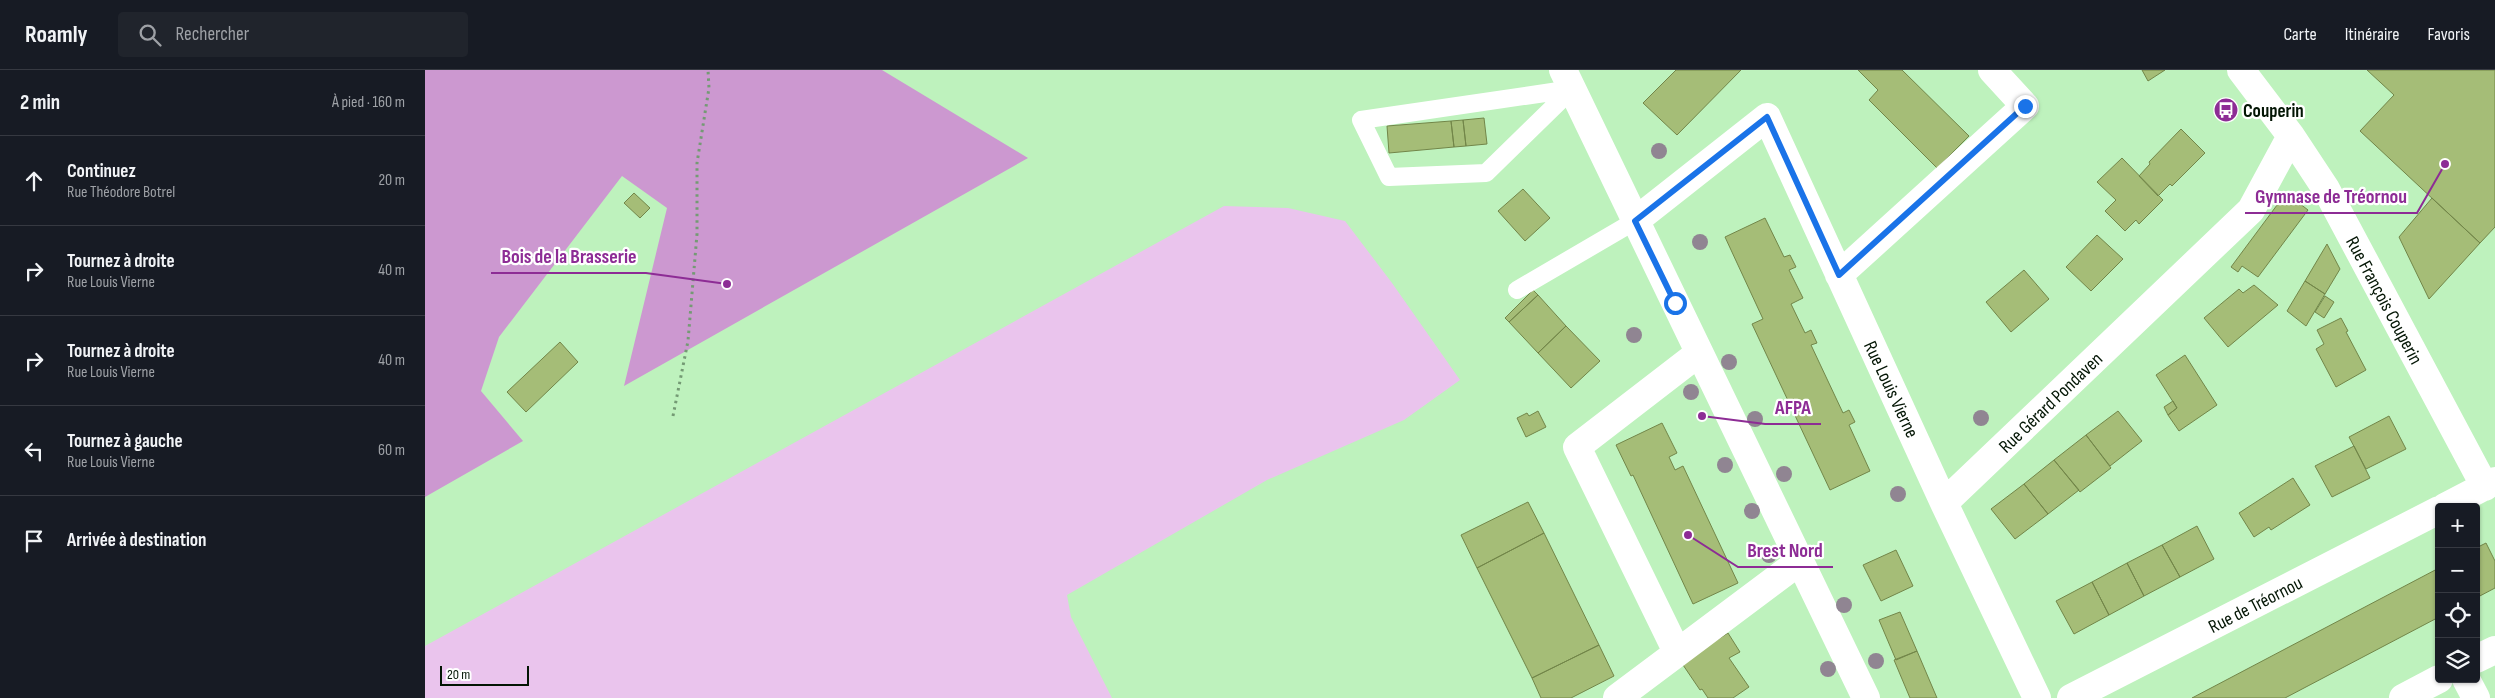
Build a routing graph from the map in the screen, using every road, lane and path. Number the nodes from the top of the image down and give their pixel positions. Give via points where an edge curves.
1 (708, 70) edge
2 (1992, 70) edge
3 (2241, 70) edge
4 (1567, 79) edge
5 (2291, 136) junction
6 (1635, 221) junction
7 (1839, 275) junction
8 (1517, 290) dead end
9 (1699, 353) junction
10 (673, 416) dead end
11 (2490, 484) edge
12 (1944, 503) junction
13 (2453, 503) edge
14 (2435, 512) edge
15 (1800, 561) junction
16 (2495, 650) edge
17 (1677, 652) junction
18 (2480, 658) edge
19 (2435, 681) edge
20 (2468, 683) edge
21 (1617, 698) edge
22 (1866, 698) edge
23 (2037, 698) edge
24 (2071, 698) edge
25 (2403, 698) edge
26 (2476, 698) edge

1 - 10 path via 709,88 697,164 697,234 687,341
2 - 7 street via 2025,106
3 - 5 street, Rue François Couperin
4 - 4 lane via 1485,173 1389,177 1361,120
4 - 6 street
5 - 11 street, Rue François Couperin via 2326,189
5 - 12 street, Rue Gérard Pondaven via 2251,210
6 - 7 street, Rue Louis Vierne via 1767,117
6 - 8 lane
6 - 9 street
7 - 12 street, Rue Louis Vierne
9 - 15 street
9 - 17 street via 1577,447
11 - 13 street
12 - 23 street
14 - 24 street, Rue de Tréornou
15 - 17 street
15 - 22 street
16 - 18 street
17 - 21 street
19 - 25 street
20 - 26 street

